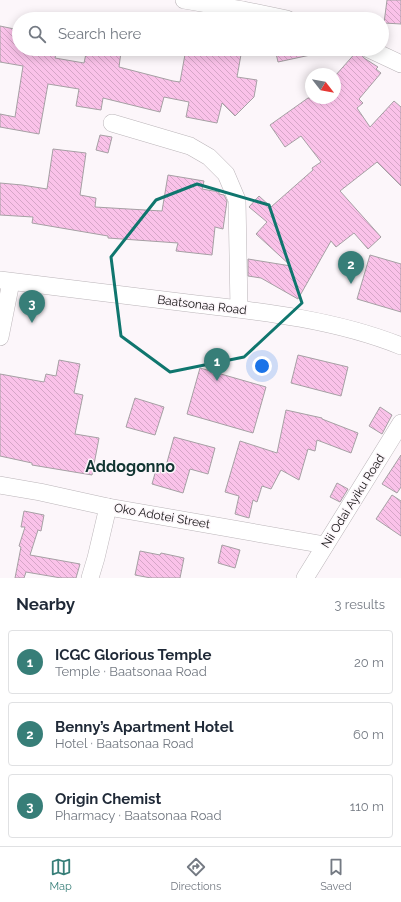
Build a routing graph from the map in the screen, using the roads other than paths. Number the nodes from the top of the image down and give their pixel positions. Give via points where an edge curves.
1 (184, 0) edge
2 (253, 12) edge
3 (384, 56) edge
4 (401, 64) edge
5 (112, 123) dead end
6 (6, 281) edge
7 (239, 309) junction
8 (0, 337) edge
9 (401, 346) edge
10 (401, 423) edge
11 (0, 485) edge
12 (108, 507) junction
13 (325, 545) junction
14 (90, 578) edge
15 (305, 578) edge

1 - 2 street
3 - 4 street
5 - 7 street via 190,146 209,157 226,174 237,200
6 - 7 street, Baatsonaa Road
6 - 8 street
7 - 9 street, Baatsonaa Road via 312,320 385,339
10 - 13 street, Nii Odai Ayiku Road
11 - 12 street, Oko Adotei Street
12 - 13 street, Oko Adotei Street
12 - 14 street
13 - 15 street, Nii Odai Ayiku Road

